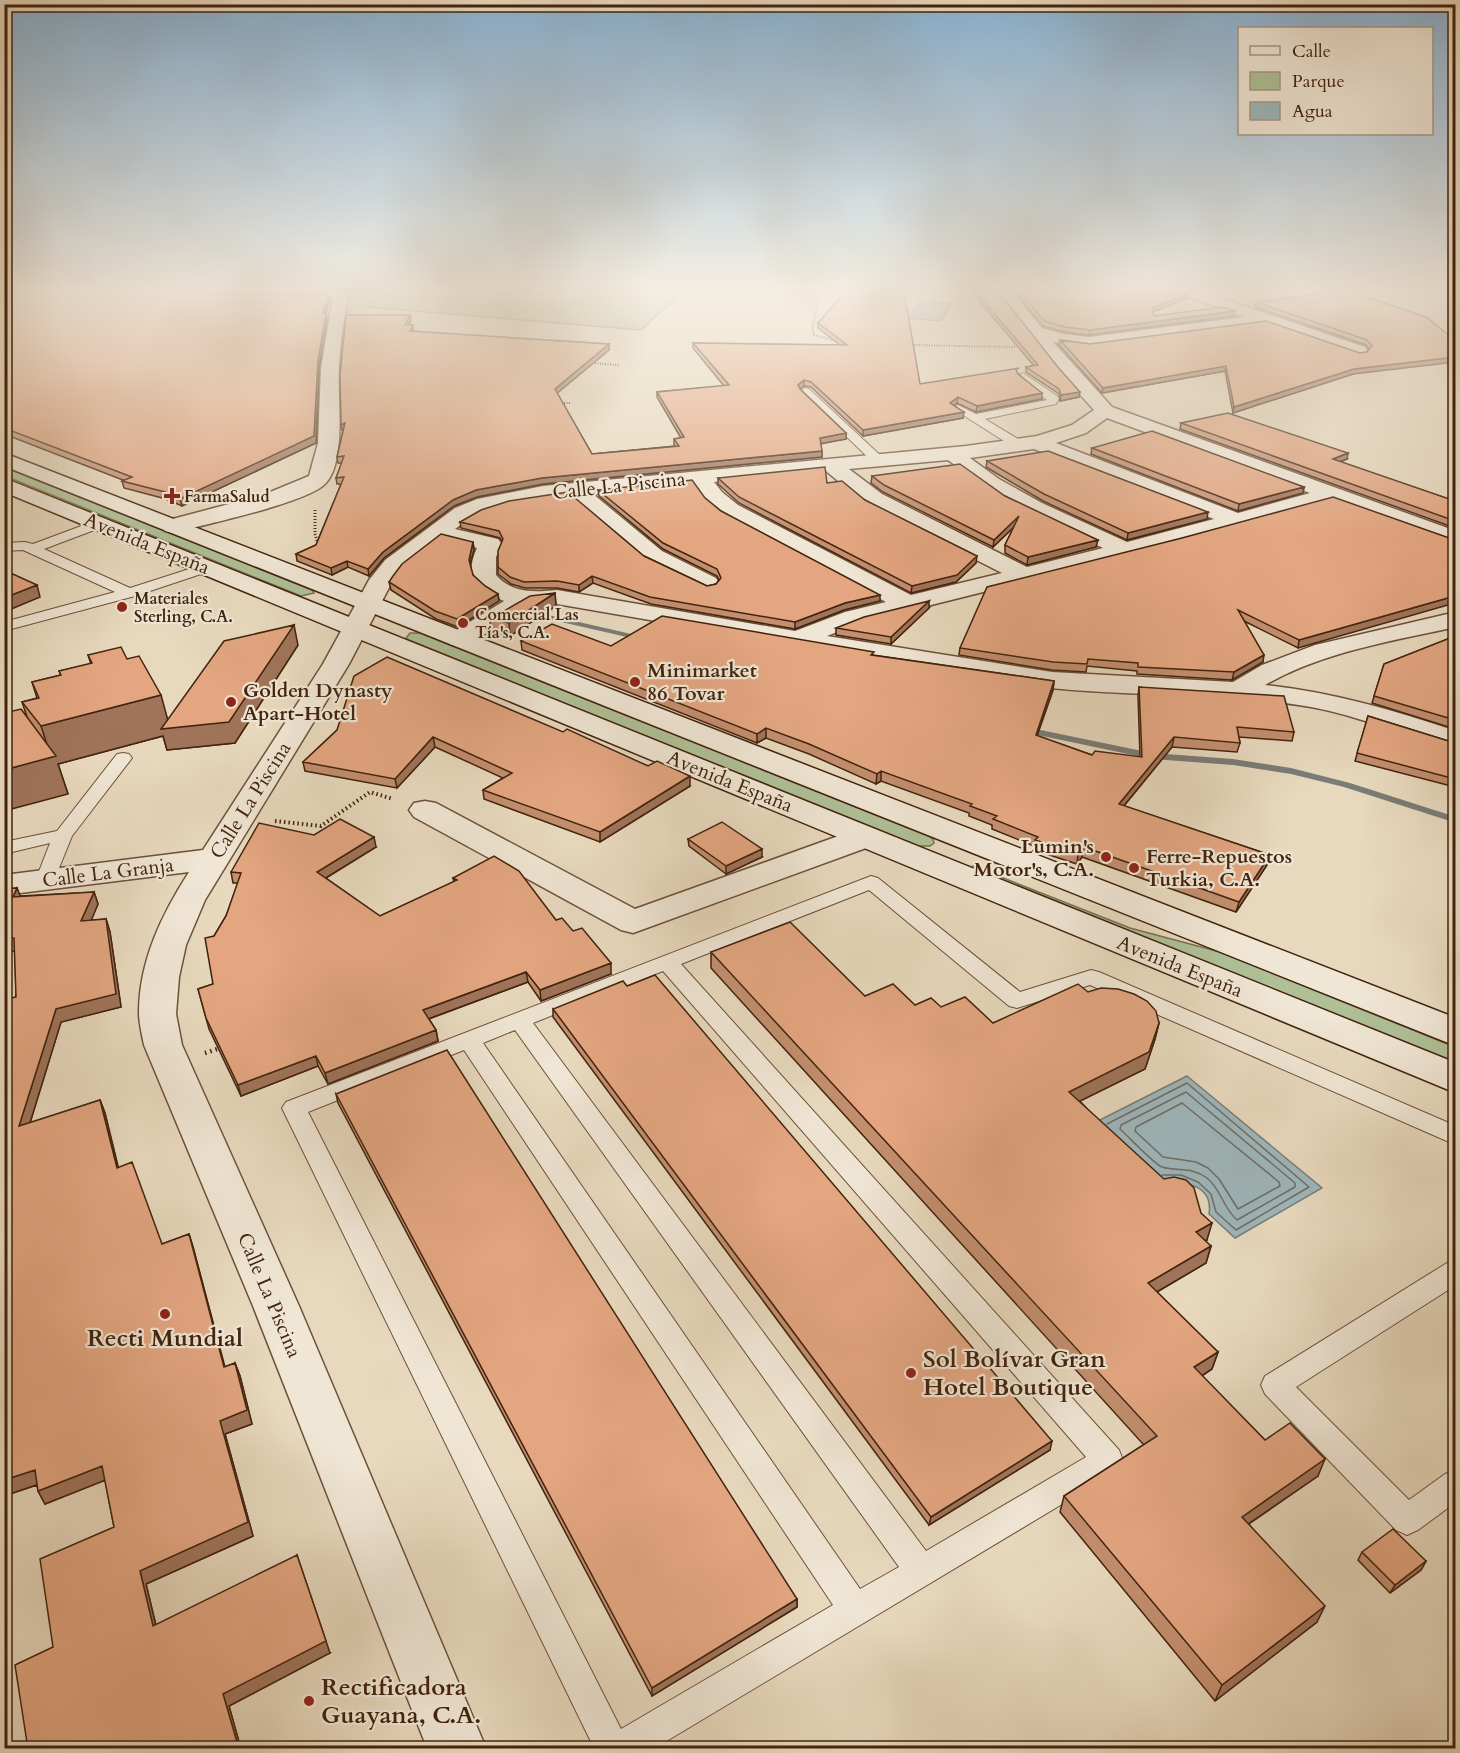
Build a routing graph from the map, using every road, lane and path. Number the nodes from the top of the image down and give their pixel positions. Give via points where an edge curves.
1 (330, 373) edge
2 (1072, 373) edge
3 (1023, 376) edge
4 (804, 391) edge
5 (559, 403) edge
6 (570, 403) dead end
7 (958, 408) edge
8 (1105, 411) junction
9 (975, 418) junction
10 (1027, 444) junction
11 (952, 453) junction
12 (4, 459) edge
13 (878, 460) junction
14 (831, 465) junction
15 (699, 477) junction
16 (314, 482) junction
17 (4, 484) edge
18 (573, 489) junction
19 (1332, 494) junction
20 (1236, 520) junction
21 (100, 524) junction
22 (173, 526) junction
23 (436, 531) junction
24 (1455, 539) edge
25 (4, 547) edge
26 (33, 549) junction
27 (1124, 549) junction
28 (208, 567) junction
29 (1023, 574) junction
30 (297, 575) junction
31 (707, 583) edge
32 (130, 593) junction
33 (524, 600) junction
34 (907, 603) junction
35 (362, 615) junction
36 (1455, 619) edge
37 (4, 627) edge
38 (799, 638) junction
39 (459, 639) junction
40 (1240, 690) junction
41 (1455, 741) edge
42 (123, 758) dead end
43 (425, 810) joint
44 (238, 818) junction
45 (63, 835) junction
46 (866, 837) junction
47 (963, 838) junction
48 (4, 848) edge
49 (212, 859) junction
50 (934, 865) junction
51 (46, 879) junction
52 (4, 885) edge
53 (667, 962) junction
54 (519, 1020) junction
55 (1455, 1033) edge
56 (469, 1040) junction
57 (235, 1044) edge
58 (171, 1064) junction
59 (1455, 1079) edge
60 (1455, 1136) edge
61 (1455, 1271) edge
62 (1455, 1484) edge
63 (921, 1571) junction
64 (855, 1610) junction
65 (456, 1749) edge
66 (612, 1749) edge
67 (623, 1749) edge

1 - 16 street via 330,423 323,470
2 - 8 street
3 - 9 lane via 1053,398 1052,402
4 - 13 lane
5 - 6 path
7 - 9 lane
8 - 10 street, Calle La Piscina via 1079,429
8 - 19 street
9 - 10 lane
10 - 11 street, Calle La Piscina
10 - 20 street
11 - 13 street, Calle La Piscina
11 - 27 street via 974,473 1025,504
12 - 22 street, Avenida España
13 - 14 street, Calle La Piscina
14 - 15 street, Calle La Piscina
14 - 29 street via 874,499
15 - 18 street, Calle La Piscina
15 - 34 street via 730,510
16 - 22 street
16 - 30 path via 315,534 326,558 321,565
17 - 21 street, Avenida España
18 - 23 street, Calle La Piscina via 485,504
18 - 31 street via 654,556
19 - 20 street
19 - 24 street
20 - 27 street
21 - 26 lane
21 - 28 street, Avenida España
22 - 30 street, Avenida España
23 - 33 street via 490,544 483,558 486,579 500,591
23 - 35 street, Calle La Piscina via 393,565
25 - 26 lane
26 - 32 lane
27 - 29 street
28 - 32 lane
28 - 35 street, Avenida España
29 - 34 street
30 - 35 street, Avenida España
32 - 37 lane
33 - 38 street via 557,597
33 - 39 street
34 - 38 street via 854,617
35 - 39 street, Avenida España
35 - 44 street, Calle La Piscina via 336,664
35 - 46 street, Avenida España
36 - 40 street via 1328,650 1271,669
38 - 40 street via 1068,682
39 - 47 street, Avenida España
40 - 41 street via 1339,705
42 - 45 lane
43 - 44 path via 370,792 321,826
43 - 46 street via 633,922
44 - 49 street, Calle La Piscina
45 - 48 lane
45 - 51 lane
46 - 50 street, Avenida España
47 - 50 street
47 - 55 street, Avenida España
49 - 51 street, Calle La Granja
49 - 58 street, Calle La Piscina via 168,945 161,977 157,1014
50 - 59 street, Avenida España
51 - 52 street, Calle La Granja
53 - 54 lane
53 - 60 lane via 871,882 1017,1001 1091,977
53 - 63 lane via 1108,1460
54 - 56 lane
54 - 63 lane
56 - 64 lane
56 - 66 lane via 294,1108
57 - 58 path
58 - 65 street, Calle La Piscina via 276,1306
61 - 62 lane via 1275,1385 1407,1520
63 - 64 lane
64 - 67 lane

